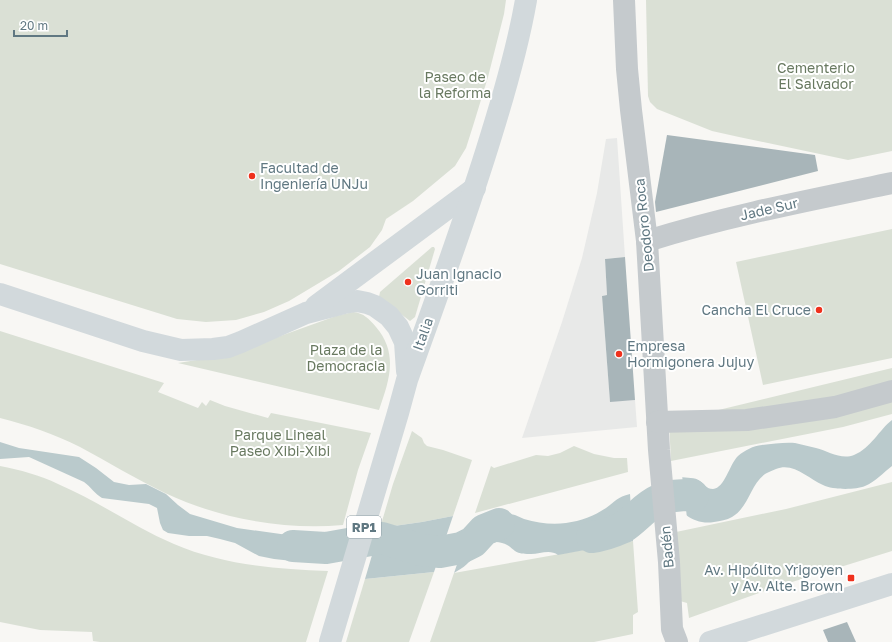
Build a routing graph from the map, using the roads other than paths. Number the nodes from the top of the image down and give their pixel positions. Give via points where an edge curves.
1 (526, 0) edge
2 (624, 0) edge
3 (892, 183) edge
4 (475, 188) junction
5 (647, 241) junction
6 (0, 294) edge
7 (306, 313) junction
8 (407, 380) junction
9 (892, 391) edge
10 (657, 422) junction
11 (659, 450) joint
12 (892, 584) edge
13 (330, 642) edge
14 (677, 642) edge
15 (710, 642) edge

1 - 4 main road, Italia via 515,55
2 - 5 street, Deodoro Roca via 627,69
3 - 5 street, Jade Sur via 748,213
4 - 7 main road
4 - 8 main road, Italia
5 - 10 street, Deodoro Roca
6 - 7 main road via 143,341 181,350 228,347
7 - 8 main road via 357,301 367,302 383,311 398,327 405,342
8 - 13 main road, Italia / RP1
9 - 10 street via 835,407 746,420
10 - 11 street, Deodoro Roca
11 - 14 street, Badén via 672,629
12 - 15 main road

